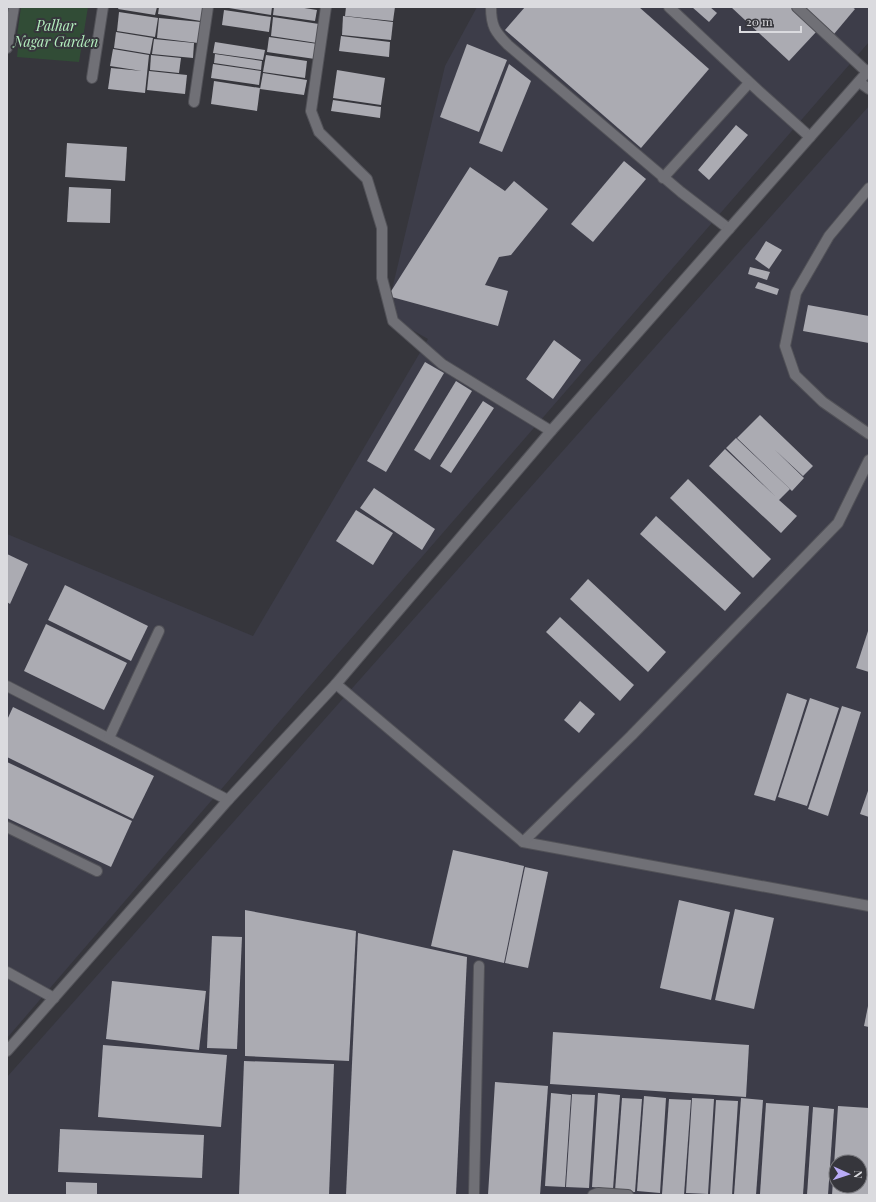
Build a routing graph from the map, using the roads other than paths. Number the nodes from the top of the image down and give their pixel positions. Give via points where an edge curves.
1 (14, 7) edge
2 (103, 7) edge
3 (208, 7) edge
4 (326, 7) edge
5 (491, 7) edge
6 (669, 7) edge
7 (797, 7) edge
8 (7, 48) edge
9 (868, 71) edge
10 (92, 78) dead end
11 (859, 82) junction
12 (749, 83) junction
13 (869, 89) edge
14 (194, 102) dead end
15 (810, 137) junction
16 (663, 178) junction
17 (869, 188) edge
18 (729, 229) junction
19 (551, 431) junction
20 (869, 434) edge
21 (869, 460) edge
22 (159, 630) dead end
23 (336, 684) junction
24 (7, 686) edge
25 (109, 738) junction
26 (228, 800) junction
27 (7, 828) edge
28 (523, 842) junction
29 (97, 871) dead end
30 (869, 906) edge
31 (479, 966) dead end
32 (7, 972) edge
33 (54, 998) junction
34 (7, 1051) edge
35 (474, 1195) edge
36 (593, 1195) edge
37 (628, 1195) edge

1 - 8 street
2 - 10 street
3 - 14 street
4 - 19 street via 311,111 319,132 367,179 382,228 382,278 393,321 442,364
5 - 16 street via 496,33
6 - 12 street
7 - 9 street
9 - 11 street
11 - 13 street
11 - 15 street
12 - 15 street
12 - 16 street
15 - 18 street
16 - 18 street
17 - 20 street via 829,236 796,293 785,346 795,375 823,402
18 - 19 street
19 - 23 street
21 - 28 street via 838,523 631,736
22 - 25 street
23 - 26 street
23 - 28 street
24 - 25 street
25 - 26 street
26 - 33 street
27 - 29 street
28 - 30 street
31 - 35 street
32 - 33 street
33 - 34 street
36 - 37 street

